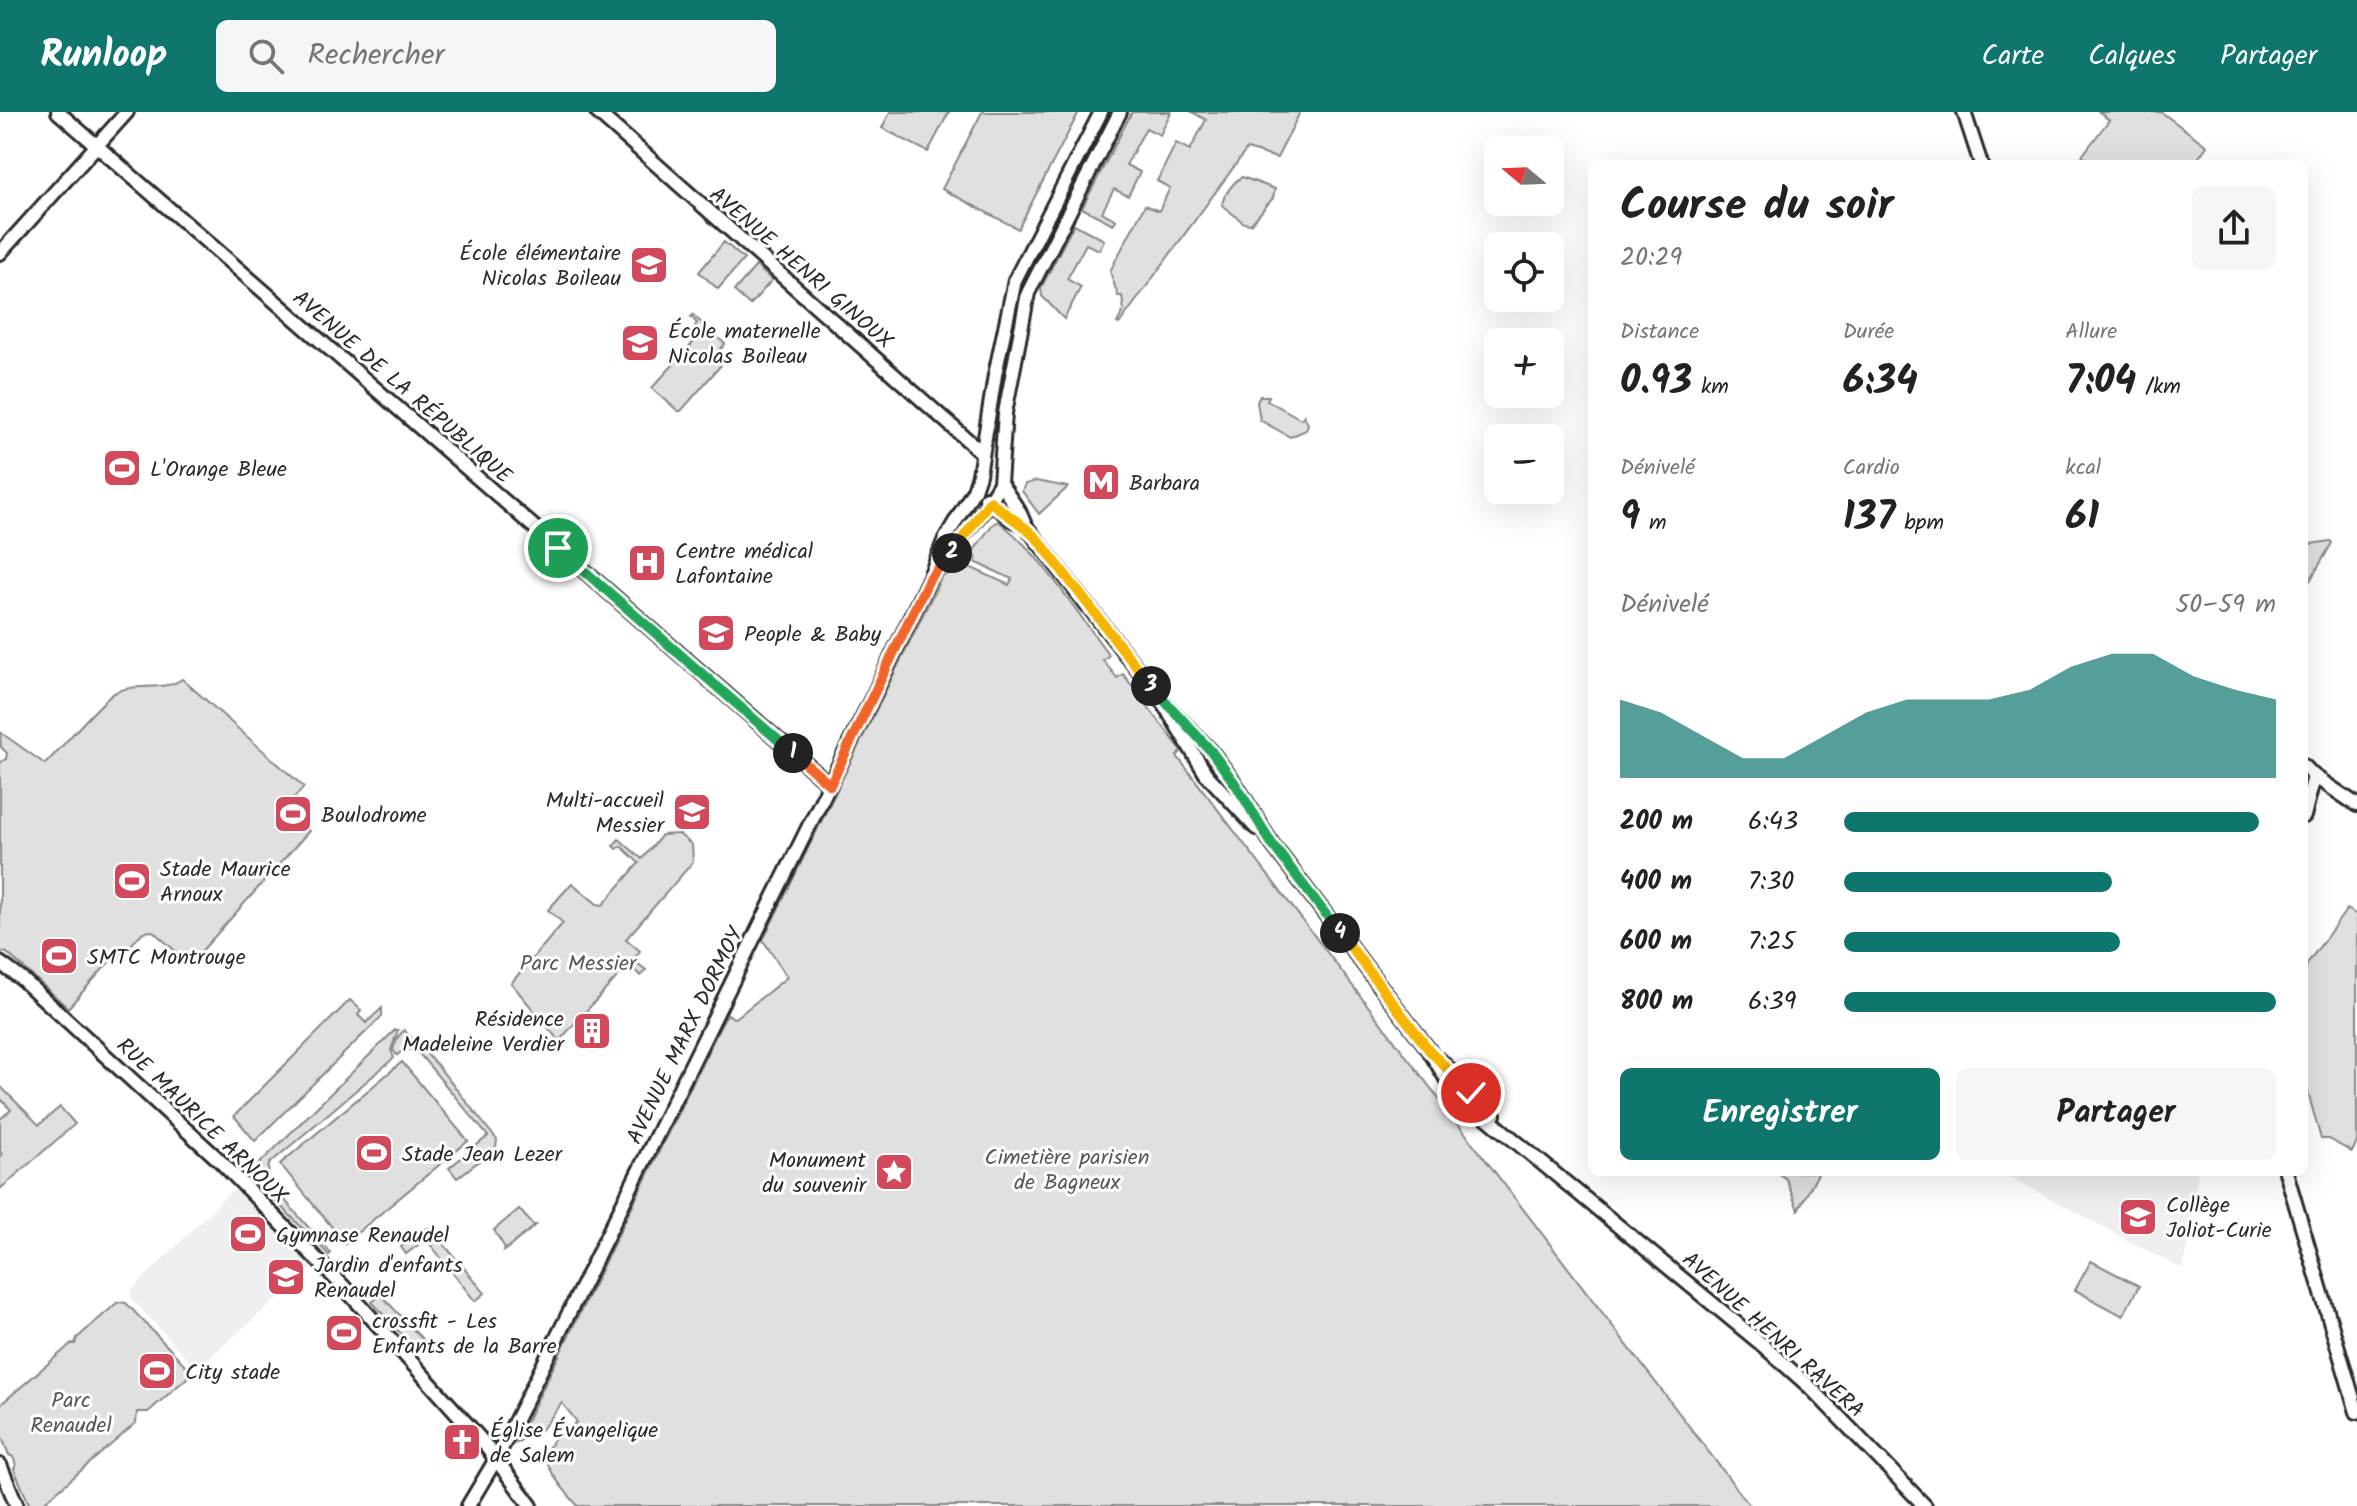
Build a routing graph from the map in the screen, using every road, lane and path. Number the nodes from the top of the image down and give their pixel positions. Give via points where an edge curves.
1 (58, 112) edge
2 (127, 112) edge
3 (597, 112) edge
4 (1101, 112) edge
5 (1120, 112) edge
6 (1964, 112) edge
7 (96, 145) junction
8 (1980, 160) edge
9 (0, 253) edge
10 (981, 455) junction
11 (1002, 462) junction
12 (1000, 483) junction
13 (974, 490) junction
14 (990, 501) junction
15 (1025, 525) junction
16 (929, 579) junction
17 (2309, 771) edge
18 (830, 785) junction
19 (2357, 805) edge
20 (0, 963) edge
21 (2287, 1176) edge
22 (2357, 1412) edge
23 (496, 1459) junction
24 (0, 1465) edge
25 (17, 1506) edge
26 (468, 1506) edge
27 (531, 1506) edge
28 (1925, 1506) edge

1 - 7 main road, AVENUE DE LA RÉPUBLIQUE
2 - 7 main road
3 - 10 main road, AVENUE HENRI GINOUX
4 - 10 main road via 1015,280
5 - 11 main road via 1028,293 1005,413
6 - 8 main road
7 - 9 main road
7 - 18 main road, AVENUE DE LA RÉPUBLIQUE
10 - 11 main road
10 - 13 main road, AVENUE MARX DORMOY
11 - 12 main road
12 - 14 main road, AVENUE MARX DORMOY
12 - 15 main road, AVENUE HENRI RAVERA
13 - 14 main road, AVENUE HENRI RAVERA
13 - 16 main road, AVENUE MARX DORMOY
14 - 15 main road, AVENUE HENRI RAVERA
14 - 16 main road, AVENUE MARX DORMOY
15 - 28 main road, AVENUE HENRI RAVERA via 1162,701 1206,774 1272,844 1429,1050 1489,1111 1804,1381
16 - 18 main road, AVENUE MARX DORMOY
17 - 19 main road
18 - 23 main road, AVENUE MARX DORMOY
20 - 23 main road, RUE MAURICE ARNOUX via 245,1185 394,1341
21 - 22 main road
23 - 26 main road, AVENUE MARX DORMOY
23 - 27 main road, RUE MAURICE ARNOUX
24 - 25 main road

